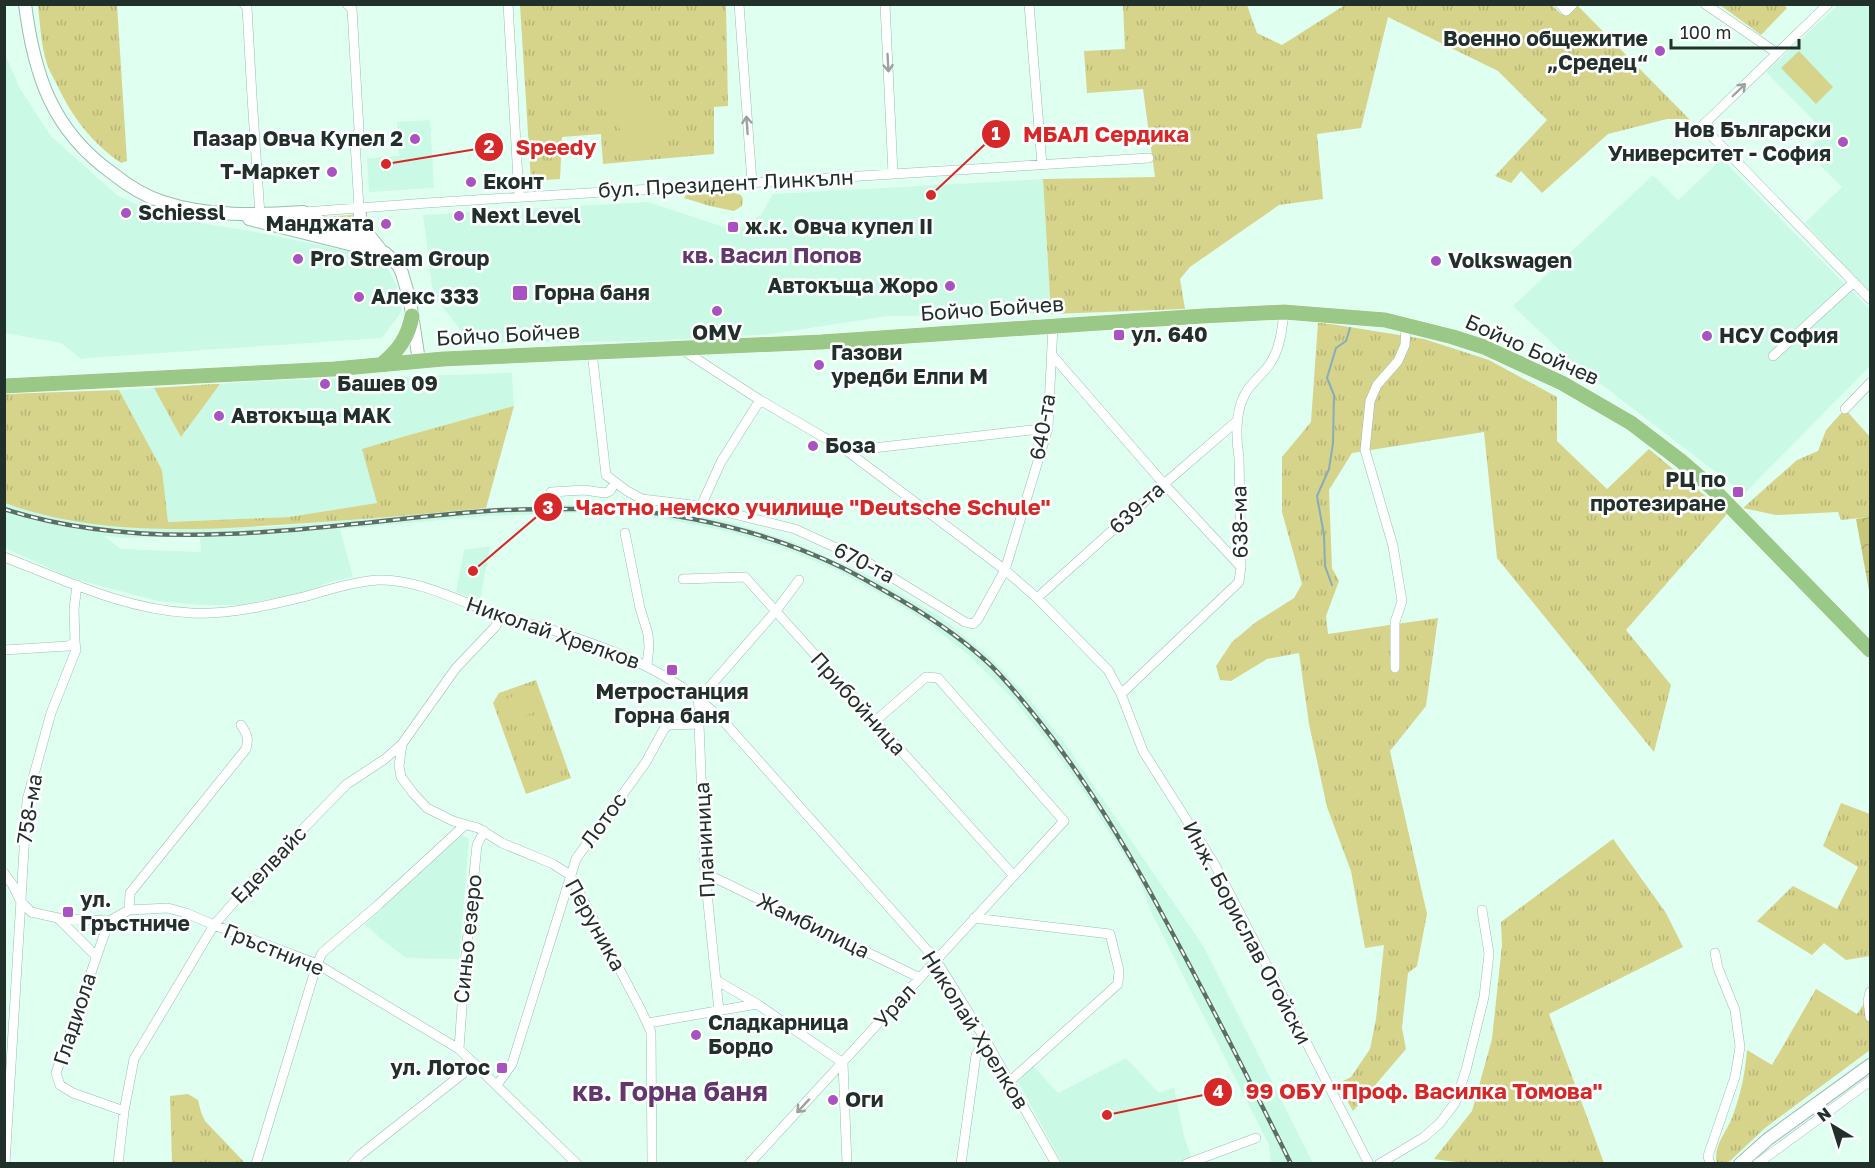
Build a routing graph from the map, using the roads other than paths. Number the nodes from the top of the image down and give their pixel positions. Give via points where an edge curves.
1 (25, 4) edge
2 (244, 4) edge
3 (346, 4) edge
4 (508, 4) edge
5 (739, 4) edge
6 (885, 4) edge
7 (1029, 4) edge
8 (1705, 4) edge
9 (1828, 4) edge
10 (1777, 53) junction
11 (1149, 158) dead end
12 (1042, 165) junction
13 (892, 174) junction
14 (752, 183) junction
15 (519, 198) junction
16 (359, 208) junction
17 (303, 212) junction
18 (227, 214) junction
19 (260, 215) junction
20 (305, 232) junction
21 (365, 244) junction
22 (380, 250) junction
23 (1854, 282) junction
24 (1870, 299) edge
25 (1284, 312) junction
26 (412, 316) junction
27 (1053, 325) junction
28 (1406, 326) junction
29 (679, 348) junction
30 (592, 352) junction
31 (1052, 355) junction
32 (1773, 356) dead end
33 (419, 361) junction
34 (382, 364) junction
35 (1870, 383) edge
36 (4, 386) edge
37 (760, 399) junction
38 (1845, 409) dead end
39 (1238, 420) junction
40 (1048, 428) junction
41 (847, 451) junction
42 (615, 482) junction
43 (1164, 484) junction
44 (551, 492) dead end
45 (701, 506) junction
46 (625, 533) dead end
47 (4, 557) edge
48 (1241, 567) junction
49 (1005, 570) junction
50 (683, 579) dead end
51 (800, 580) dead end
52 (77, 585) junction
53 (1037, 598) junction
54 (776, 612) junction
55 (501, 616) junction
56 (973, 624) joint
57 (75, 642) junction
58 (4, 650) edge
59 (1870, 650) edge
60 (647, 665) junction
61 (1395, 668) dead end
62 (1121, 694) junction
63 (698, 700) junction
64 (874, 722) junction
65 (699, 724) junction
66 (241, 725) dead end
67 (402, 744) junction
68 (465, 825) junction
69 (484, 831) junction
70 (4, 873) edge
71 (705, 873) junction
72 (570, 875) junction
73 (1014, 876) junction
74 (20, 900) junction
75 (129, 910) junction
76 (1482, 910) dead end
77 (58, 918) junction
78 (974, 918) junction
79 (109, 921) junction
80 (214, 926) junction
81 (1715, 953) dead end
82 (96, 956) junction
83 (936, 960) junction
84 (316, 964) junction
85 (920, 978) junction
86 (716, 980) junction
87 (1870, 992) edge
88 (757, 1004) junction
89 (719, 1011) junction
90 (1870, 1017) edge
91 (648, 1023) junction
92 (985, 1039) junction
93 (459, 1049) junction
94 (843, 1063) junction
95 (475, 1064) junction
96 (1870, 1065) edge
97 (1870, 1081) edge
98 (1009, 1082) junction
99 (497, 1085) junction
100 (124, 1111) junction
101 (1256, 1138) dead end
102 (5, 1164) edge
103 (118, 1164) edge
104 (256, 1164) edge
105 (352, 1164) edge
106 (577, 1164) edge
107 (652, 1164) edge
108 (749, 1164) edge
109 (847, 1164) edge
110 (961, 1164) edge
111 (1056, 1164) edge
112 (1186, 1164) edge
113 (1369, 1164) edge
114 (1379, 1164) edge
115 (1710, 1164) edge
116 (1740, 1164) edge
117 (1757, 1164) edge

1 - 18 street, бул. Президент Линкълн via 42,84 58,117 84,150 125,183 151,197 181,207
2 - 19 street
3 - 16 street via 352,9
4 - 15 street
14 -> 5 street
6 -> 13 street
7 - 12 street
8 - 10 street
9 - 10 street
23 -> 10 street via 1702,126
11 - 12 street, бул. Президент Линкълн
12 - 13 street, бул. Президент Линкълн
13 - 14 street, бул. Президент Линкълн
14 - 15 street, бул. Президент Линкълн
15 - 16 street, бул. Президент Линкълн
16 - 17 street, бул. Президент Линкълн
16 - 22 street via 361,225
17 - 19 street, бул. Президент Линкълн
17 - 20 street via 299,224
17 - 21 street
18 - 19 street, бул. Президент Линкълн
18 - 20 street
20 - 21 street
21 - 22 street
22 - 26 street via 402,273
23 - 24 street
23 - 32 street
25 - 27 highway, Бойчо Бойчев
25 - 28 highway, Бойчо Бойчев via 1385,320
25 - 39 street, 638-ма via 1276,350 1270,364 1245,395
26 - 33 street
26 - 34 highway via 405,340
27 - 29 highway, Бойчо Бойчев
27 - 31 street, 640-та
28 - 59 highway, Бойчо Бойчев via 1484,347 1562,383 1631,423 1712,488
28 - 61 street via 1405,345 1398,361 1377,384 1370,401 1365,450 1393,546 1402,601 1395,622
29 - 30 highway, Бойчо Бойчев
29 - 37 street, Инж. Борислав Огойски
30 - 33 highway, Бойчо Бойчев
30 - 42 street via 606,475
31 - 40 street, 640-та
31 - 43 street
33 - 34 highway, Бойчо Бойчев
34 - 36 highway, Бойчо Бойчев
35 - 38 street
37 - 41 street, Инж. Борислав Огойски
37 - 45 street via 721,462
39 - 43 street, 639-та
39 - 48 street, 638-ма
40 - 41 street
40 - 49 street, 640-та
41 - 49 street, Инж. Борислав Огойски
42 - 44 street via 605,493
42 - 45 street, 670-та via 642,499
43 - 48 street
43 - 53 street, 639-та
45 - 56 street, 670-та via 795,529 867,562
46 - 60 street via 648,634
47 - 52 street, Николай Хрелков
48 - 62 street, 638-ма via 1239,582
49 - 53 street, Инж. Борислав Огойски
49 - 56 street, 640-та
50 - 54 street, Прибойница via 745,577
51 - 54 street
52 - 55 street, Николай Хрелков via 141,605 215,614 355,583 389,580 416,585
52 - 57 street, 758-ма
53 - 62 street, Инж. Борислав Огойски via 1098,658
54 - 63 street
54 - 64 street, Прибойница
55 - 60 street, Николай Хрелков via 603,647
55 - 67 street, Еделвайс via 456,668
57 - 58 street via 68,646
57 - 74 street, 758-ма via 76,651 51,713 27,800
60 - 63 street, Николай Хрелков
62 - 113 street, Инж. Борислав Огойски via 1143,751 1215,865
63 - 65 street, Планиница
63 - 83 street, Николай Хрелков via 726,724
64 - 73 street, Прибойница
64 - 73 street, Урал via 926,677 938,678 1064,821
65 - 71 street, Планиница
65 - 72 street, Лотос via 669,725 664,729 646,762 581,851
66 - 75 street via 248,734 246,749 130,893
67 - 68 street, Перуника via 399,766 403,782 432,811
67 - 80 street, Еделвайс via 347,784
68 - 69 street, Перуника
68 - 84 street via 322,953
69 - 72 street, Перуника
69 - 93 street, Синьо езеро via 476,857
70 - 74 street
71 - 85 street, Жамбилица
71 - 86 street, Планиница
72 - 91 street, Перуника
72 - 99 street, Лотос via 512,1064
73 - 78 street, Урал
74 - 77 street via 31,912
74 - 102 street, 758-ма
75 - 79 street, Гръстниче
75 - 80 street, Гръстниче via 168,909
76 - 114 street via 1489,954 1484,997 1455,1103 1424,1137
77 - 79 street
77 - 82 street
78 - 83 street, Урал
78 - 98 street via 1110,934 1119,970 1118,984
79 - 82 street, Гладиола
80 - 84 street, Гръстниче
80 - 100 street, Еделвайс via 134,1059
81 - 115 street via 1735,1010 1740,1047 1735,1077 1708,1156
82 - 100 street, Гладиола via 56,1073 60,1085 73,1093
83 - 85 street, Урал
83 - 92 street, Николай Хрелков
84 - 93 street, Гръстниче
84 - 104 street
85 - 94 street, Урал
86 - 88 street
86 - 89 street, Планиница
87 - 90 street
88 - 89 street
88 - 94 street
89 - 91 street
91 - 107 street, Перуника
92 - 98 street, Николай Хрелков
92 - 110 street via 976,1055
93 - 95 street, Гръстниче
94 -> 108 street, Урал
94 - 109 street
95 - 99 street, Гръстниче
95 - 105 street
96 - 116 street
97 - 117 street
98 - 111 street, Николай Хрелков
99 - 106 street, Гръстниче
100 - 103 street, Еделвайс
101 - 112 street

